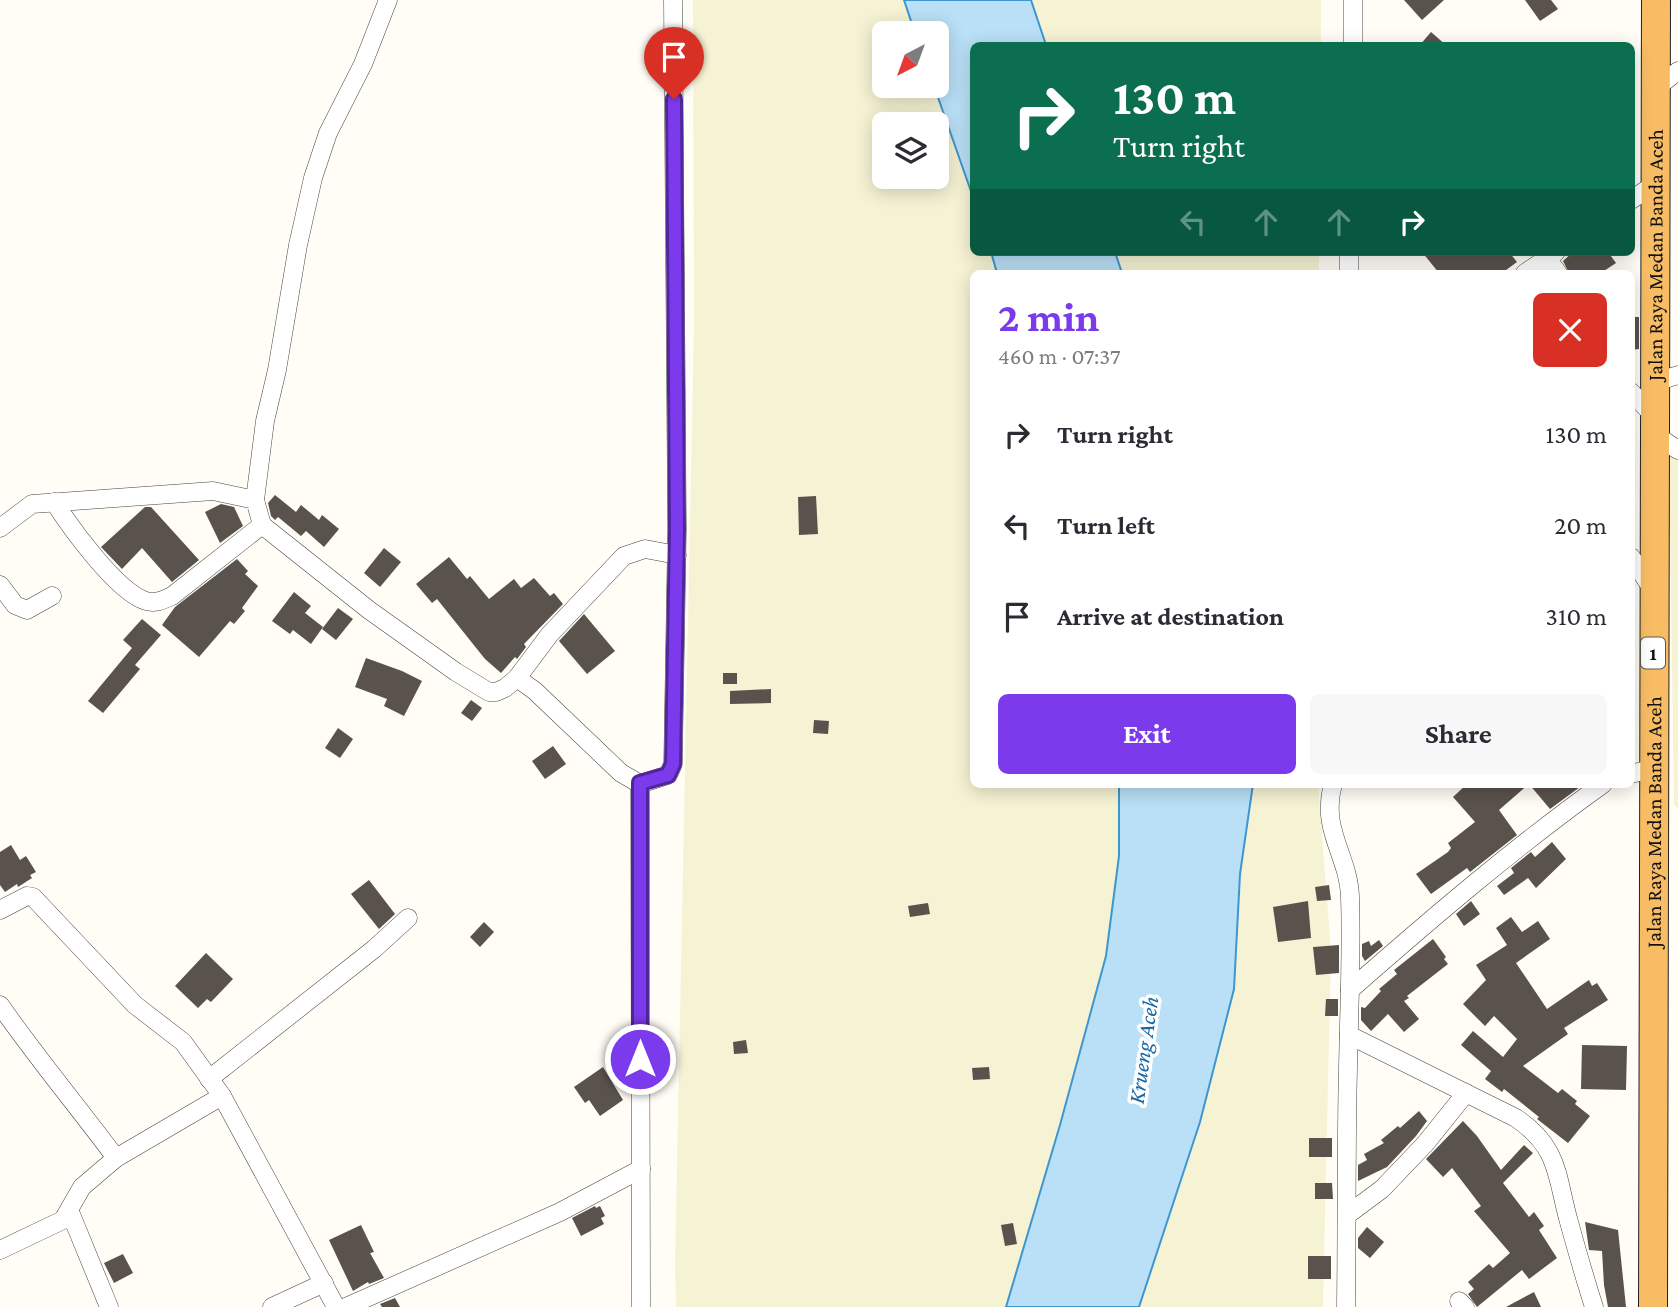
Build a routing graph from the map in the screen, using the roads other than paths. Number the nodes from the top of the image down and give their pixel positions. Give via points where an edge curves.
1 (388, 0) edge
2 (673, 0) edge
3 (1353, 0) edge
4 (1656, 0) edge
5 (1353, 42) edge
6 (1667, 79) edge
7 (1655, 184) junction
8 (1635, 197) edge
9 (1551, 259) edge
10 (1531, 270) edge
11 (1655, 383) edge
12 (1654, 425) junction
13 (1678, 450) edge
14 (255, 500) junction
15 (54, 502) junction
16 (262, 525) junction
17 (0, 528) edge
18 (677, 555) junction
19 (1635, 563) edge
20 (0, 585) edge
21 (1653, 590) junction
22 (52, 596) dead end
23 (517, 678) junction
24 (1642, 771) edge
25 (640, 783) junction
26 (1332, 788) edge
27 (1597, 788) edge
28 (0, 909) edge
29 (408, 918) dead end
30 (1350, 990) junction
31 (0, 1005) edge
32 (1349, 1035) junction
33 (209, 1079) junction
34 (1466, 1093) junction
35 (222, 1096) junction
36 (116, 1158) junction
37 (641, 1169) junction
38 (70, 1212) junction
39 (1347, 1215) junction
40 (0, 1250) edge
41 (324, 1283) junction
42 (109, 1307) edge
43 (272, 1307) edge
44 (336, 1307) edge
45 (346, 1307) edge
46 (641, 1307) edge
47 (1346, 1307) edge
48 (1594, 1307) edge
49 (1653, 1307) edge

1 - 14 street via 363,64 328,133 313,178 265,421
2 - 18 street
3 - 5 street
4 - 6 highway, Jalan Raya Medan Banda Aceh / 1
6 - 7 highway, Jalan Raya Medan Banda Aceh / 1
7 - 8 street
7 - 11 highway, Jalan Raya Medan Banda Aceh / 1
9 - 10 street
11 - 12 highway, Jalan Raya Medan Banda Aceh / 1
12 - 13 street
12 - 21 highway, Jalan Raya Medan Banda Aceh / 1
14 - 15 street via 213,491
14 - 16 street
15 - 16 street via 78,538 112,575 143,600 155,603 172,596
15 - 17 street via 32,504
16 - 23 street via 369,610 474,684 496,692
18 - 23 street via 645,549 624,556 550,634
18 - 25 street via 673,764 668,775
19 - 21 street
20 - 22 street via 15,605 27,610
21 - 24 highway, Jalan Raya Medan Banda Aceh / 1
23 - 25 street via 621,773
24 - 49 highway, Jalan Raya Medan Banda Aceh / 1
25 - 37 street
26 - 30 street via 1329,807 1350,889
27 - 30 street
28 - 33 street via 33,897 135,1005 183,1042
29 - 33 street
30 - 32 street
31 - 36 street
32 - 34 street
32 - 39 street
33 - 35 street
34 - 39 street via 1382,1189
34 - 48 street via 1534,1130 1553,1160
35 - 36 street
35 - 41 street
36 - 38 street via 82,1187
37 - 45 street via 560,1212
37 - 46 street
38 - 40 street via 52,1227
38 - 42 street
39 - 47 street
41 - 43 street
41 - 44 street

